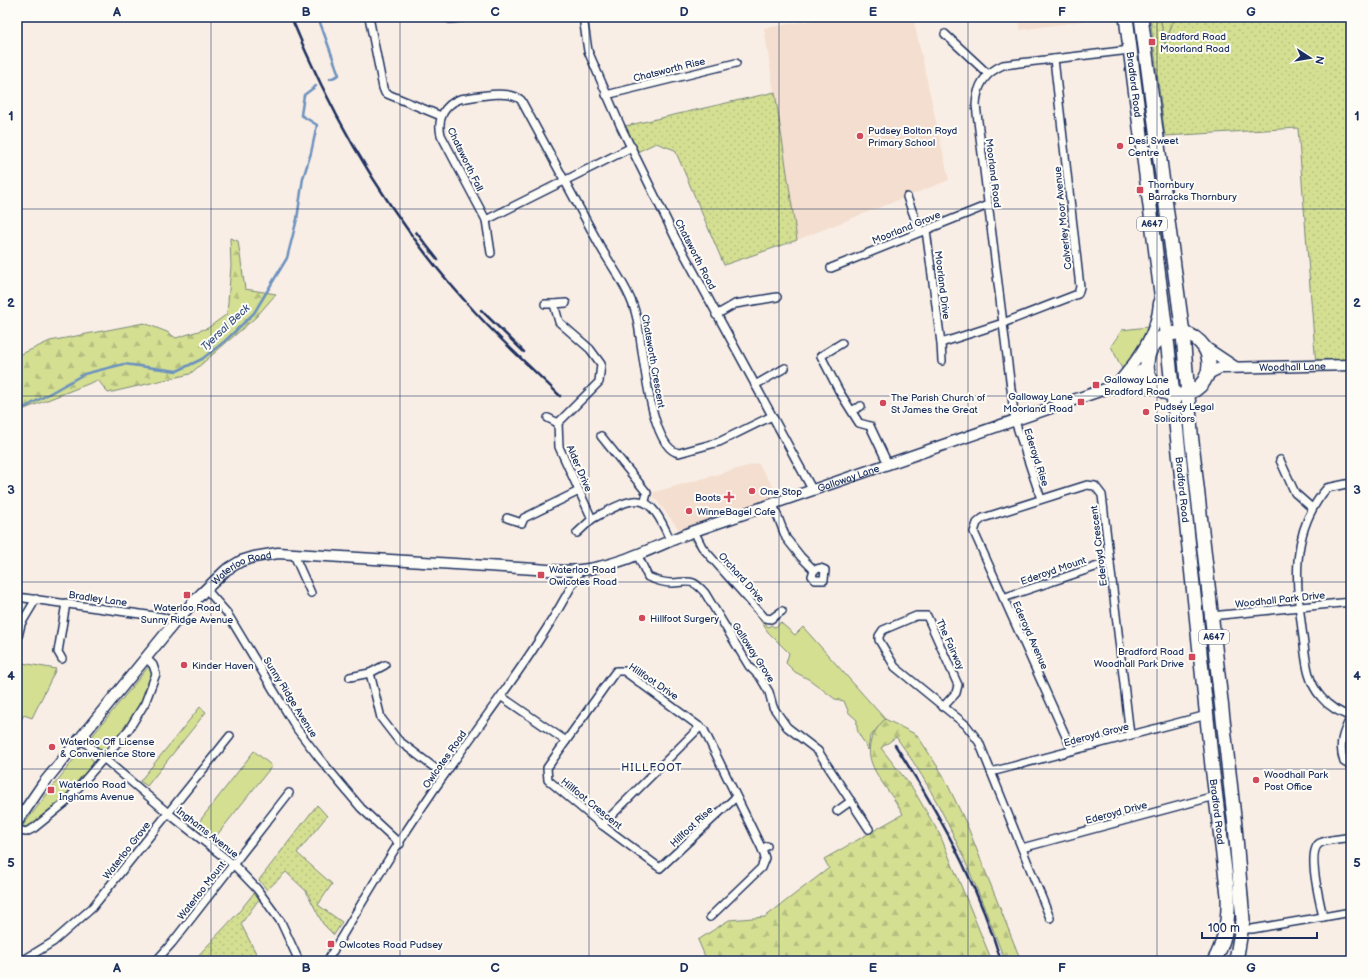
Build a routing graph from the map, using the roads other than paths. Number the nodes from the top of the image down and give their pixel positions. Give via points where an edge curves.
1 (369, 17) edge
2 (468, 17) edge
3 (583, 17) edge
4 (1126, 17) edge
5 (1141, 17) edge
6 (450, 19) dead end
7 (945, 34) dead end
8 (1130, 50) junction
9 (1054, 59) junction
10 (736, 63) dead end
11 (988, 74) junction
12 (606, 95) junction
13 (441, 116) junction
14 (632, 147) junction
15 (564, 180) junction
16 (907, 197) dead end
17 (988, 204) junction
18 (486, 220) junction
19 (923, 231) junction
20 (491, 253) dead end
21 (831, 268) dead end
22 (1160, 286) junction
23 (777, 297) dead end
24 (566, 303) dead end
25 (545, 304) dead end
26 (554, 304) junction
27 (716, 314) junction
28 (1003, 323) junction
29 (1183, 334) junction
30 (1167, 337) junction
31 (842, 343) dead end
32 (941, 343) junction
33 (1202, 345) junction
34 (942, 361) dead end
35 (1147, 365) junction
36 (1351, 365) edge
37 (1235, 367) junction
38 (785, 368) dead end
39 (1208, 374) junction
40 (755, 385) junction
41 (1117, 385) junction
42 (1157, 388) junction
43 (1188, 392) junction
44 (1173, 394) junction
45 (861, 406) dead end
46 (853, 410) junction
47 (772, 416) junction
48 (548, 418) dead end
49 (1015, 421) junction
50 (558, 423) junction
51 (601, 436) dead end
52 (1280, 460) dead end
53 (888, 464) junction
54 (1351, 483) edge
55 (579, 491) junction
56 (814, 491) junction
57 (1041, 499) junction
58 (645, 501) junction
59 (773, 504) junction
60 (1312, 508) junction
61 (507, 518) dead end
62 (592, 519) junction
63 (975, 527) joint
64 (694, 531) junction
65 (577, 533) dead end
66 (670, 540) junction
67 (294, 554) junction
68 (637, 554) junction
69 (1110, 562) junction
70 (580, 570) junction
71 (814, 570) dead end
72 (206, 589) junction
73 (311, 593) dead end
74 (17, 597) edge
75 (1003, 598) junction
76 (36, 599) junction
77 (1351, 602) edge
78 (66, 604) junction
79 (1299, 607) junction
80 (782, 610) dead end
81 (1211, 616) junction
82 (175, 622) junction
83 (17, 641) edge
84 (146, 658) junction
85 (62, 659) dead end
86 (385, 665) dead end
87 (370, 673) junction
88 (350, 677) dead end
89 (502, 697) junction
90 (943, 707) junction
91 (1207, 715) junction
92 (1351, 717) edge
93 (700, 727) junction
94 (1130, 735) junction
95 (230, 736) dead end
96 (81, 739) junction
97 (566, 740) junction
98 (1072, 750) junction
99 (102, 759) junction
100 (1351, 766) edge
101 (991, 772) junction
102 (444, 775) junction
103 (289, 792) dead end
104 (1215, 796) junction
105 (736, 798) junction
106 (851, 801) junction
107 (837, 810) dead end
108 (168, 813) junction
109 (17, 822) edge
110 (602, 826) junction
111 (869, 829) dead end
112 (17, 830) edge
113 (1351, 837) edge
114 (400, 844) junction
115 (1022, 848) junction
116 (234, 865) junction
117 (660, 868) joint
118 (1351, 912) edge
119 (710, 917) dead end
120 (1323, 917) junction
121 (1050, 918) dead end
122 (1243, 929) junction
123 (22, 961) edge
124 (156, 961) edge
125 (299, 961) edge
126 (327, 961) edge
127 (1214, 961) edge
128 (1236, 961) edge

1 - 13 street via 385,93
2 - 6 street
3 - 12 street, Chatsworth Road via 588,51
4 - 8 highway, Bradford Road / A647
5 - 29 highway, Bradford Road / A647
7 - 11 street
8 - 9 street
8 - 22 highway, Bradford Road / A647
9 - 11 street via 1004,65
9 - 28 street, Calverley Moor Avenue via 1079,291 1076,296
10 - 12 street, Chatsworth Rise
11 - 17 street, Moorland Road via 979,87 976,105
12 - 14 street, Chatsworth Road
13 - 15 street, Chatsworth Fall via 450,105 460,99 506,94 517,96
13 - 18 street, Chatsworth Fall via 441,135
14 - 15 street
14 - 27 street, Chatsworth Road via 675,237
15 - 18 street
15 - 47 street, Chatsworth Crescent via 634,307 655,423 668,445 675,452 679,452 719,442
16 - 19 street, Moorland Drive
17 - 19 street, Moorland Grove
17 - 28 street, Moorland Road
18 - 20 street, Chatsworth Fall
19 - 21 street, Moorland Grove
19 - 32 street, Moorland Drive
22 - 30 highway, Bradford Road / A647
22 - 41 main road via 1156,326 1135,363
23 - 27 street via 735,304
24 - 26 street
25 - 26 street
26 - 50 street via 559,322 590,349 602,364 599,382
27 - 40 street, Chatsworth Road
28 - 32 street
28 - 49 street, Moorland Road
29 - 30 highway
29 - 33 highway via 1193,337
29 - 43 highway, Bradford Road / A647
30 - 35 highway via 1154,344
30 - 44 highway, Bradford Road / A647
31 - 46 street via 821,356 839,391
32 - 34 street, Moorland Drive
33 - 37 main road
33 - 39 highway via 1208,357
35 - 41 main road, Galloway Lane via 1132,378
35 - 42 highway
36 - 37 main road, Woodhall Lane
37 - 39 main road, Woodhall Lane via 1220,368
38 - 40 street
39 - 43 highway via 1196,390
40 - 47 street, Chatsworth Road
41 - 42 main road, Galloway Lane via 1137,384
41 - 49 main road, Galloway Lane
42 - 44 highway
43 - 44 highway
43 - 81 highway, Bradford Road / A647
44 - 91 highway, Bradford Road / A647
45 - 46 street
46 - 53 street via 859,423 870,426
47 - 56 street, Chatsworth Road
48 - 50 street
49 - 53 main road, Galloway Lane
49 - 57 street, Ederoyd Rise
50 - 55 street, Alder Drive via 559,447
51 - 58 street via 647,493
52 - 60 street via 1295,493
53 - 56 main road, Galloway Lane
54 - 60 street via 1327,488
55 - 61 street via 524,518 522,523
55 - 62 street, Alder Drive
56 - 59 main road, Galloway Lane
57 - 63 street, Ederoyd Crescent via 983,518
57 - 69 street, Ederoyd Crescent via 1087,484 1098,488 1102,495
58 - 62 street via 633,500 620,504
58 - 66 street via 662,520
59 - 64 main road, Galloway Lane
59 - 71 street via 786,538
60 - 79 street via 1302,535 1298,557
62 - 65 street
63 - 75 street, Ederoyd Avenue via 975,537
64 - 66 main road, Galloway Lane
64 - 80 street, Orchard Drive via 702,547 765,618 771,619
66 - 68 main road, Galloway Lane
67 - 70 main road, Waterloo Road
67 - 72 main road, Waterloo Road via 264,555 241,562 226,570
67 - 73 street
68 - 70 main road, Galloway Lane via 606,565
68 - 106 street, Galloway Grove via 648,578 671,583 696,583 705,593 749,666 760,677 769,692 773,707 787,727 818,752
69 - 75 street, Ederoyd Mount
69 - 94 street, Ederoyd Crescent
70 - 89 street, Owlcotes Road via 565,599
72 - 82 main road, Waterloo Road
72 - 114 street, Sunny Ridge Avenue via 227,613 297,729 361,808
74 - 76 street, Bradley Lane
75 - 98 street, Ederoyd Avenue
76 - 78 street, Bradley Lane
76 - 83 street via 21,624
77 - 79 street, Woodhall Park Drive
78 - 82 street, Bradley Lane via 162,617
78 - 85 street via 58,652
79 - 81 street, Woodhall Park Drive
79 - 92 street via 1308,674 1320,696 1334,710
81 - 122 highway, Bradford Road / A647 via 1235,826
82 - 84 main road, Waterloo Road
84 - 96 main road, Waterloo Road
84 - 99 street via 153,664 156,674 145,703 129,729
86 - 87 street
87 - 88 street
87 - 102 street via 381,718 398,740
89 - 97 street
89 - 102 street, Owlcotes Road
90 - 90 street, The Fairway via 895,667 879,640 883,630 916,616 927,616 958,685 956,693
90 - 101 street, The Fairway via 966,725 979,742
91 - 94 street, Ederoyd Grove
91 - 104 highway, Bradford Road / A647
92 - 100 street via 1341,740 1341,753 1344,762
93 - 97 street, Hillfoot Drive via 620,670 613,675
93 - 105 street, Hillfoot Drive via 707,735
93 - 110 street
94 - 98 street, Ederoyd Grove
95 - 108 street, Waterloo Grove
96 - 99 street, Inghams Avenue
96 - 109 main road, Waterloo Road via 43,784
97 - 110 street, Hillfoot Crescent via 547,768 548,780
98 - 101 street, Ederoyd Grove
99 - 108 street, Inghams Avenue
99 - 112 street via 75,793 53,814 26,832
101 - 115 street, The Fairway
102 - 114 street, Owlcotes Road
103 - 116 street, Waterloo Mount
104 - 115 street, Ederoyd Drive
104 - 127 highway, Bradford Road / A647 via 1228,895 1228,915 1220,950
105 - 117 street, Hillfoot Rise
105 - 119 street, Hillfoot Drive via 764,847 765,858 761,868
106 - 107 street
106 - 111 street, Galloway Grove
108 - 116 street, Inghams Avenue
108 - 123 street, Waterloo Grove via 92,908 53,942
110 - 117 street, Hillfoot Crescent
113 - 120 street via 1325,841 1315,848 1314,863
114 - 126 street, Owlcotes Road
115 - 121 street, The Fairway
116 - 124 street, Waterloo Mount
116 - 125 street, Inghams Avenue via 257,889 281,922
118 - 120 street
120 - 122 street
122 - 128 highway, Bradford Road / A647

